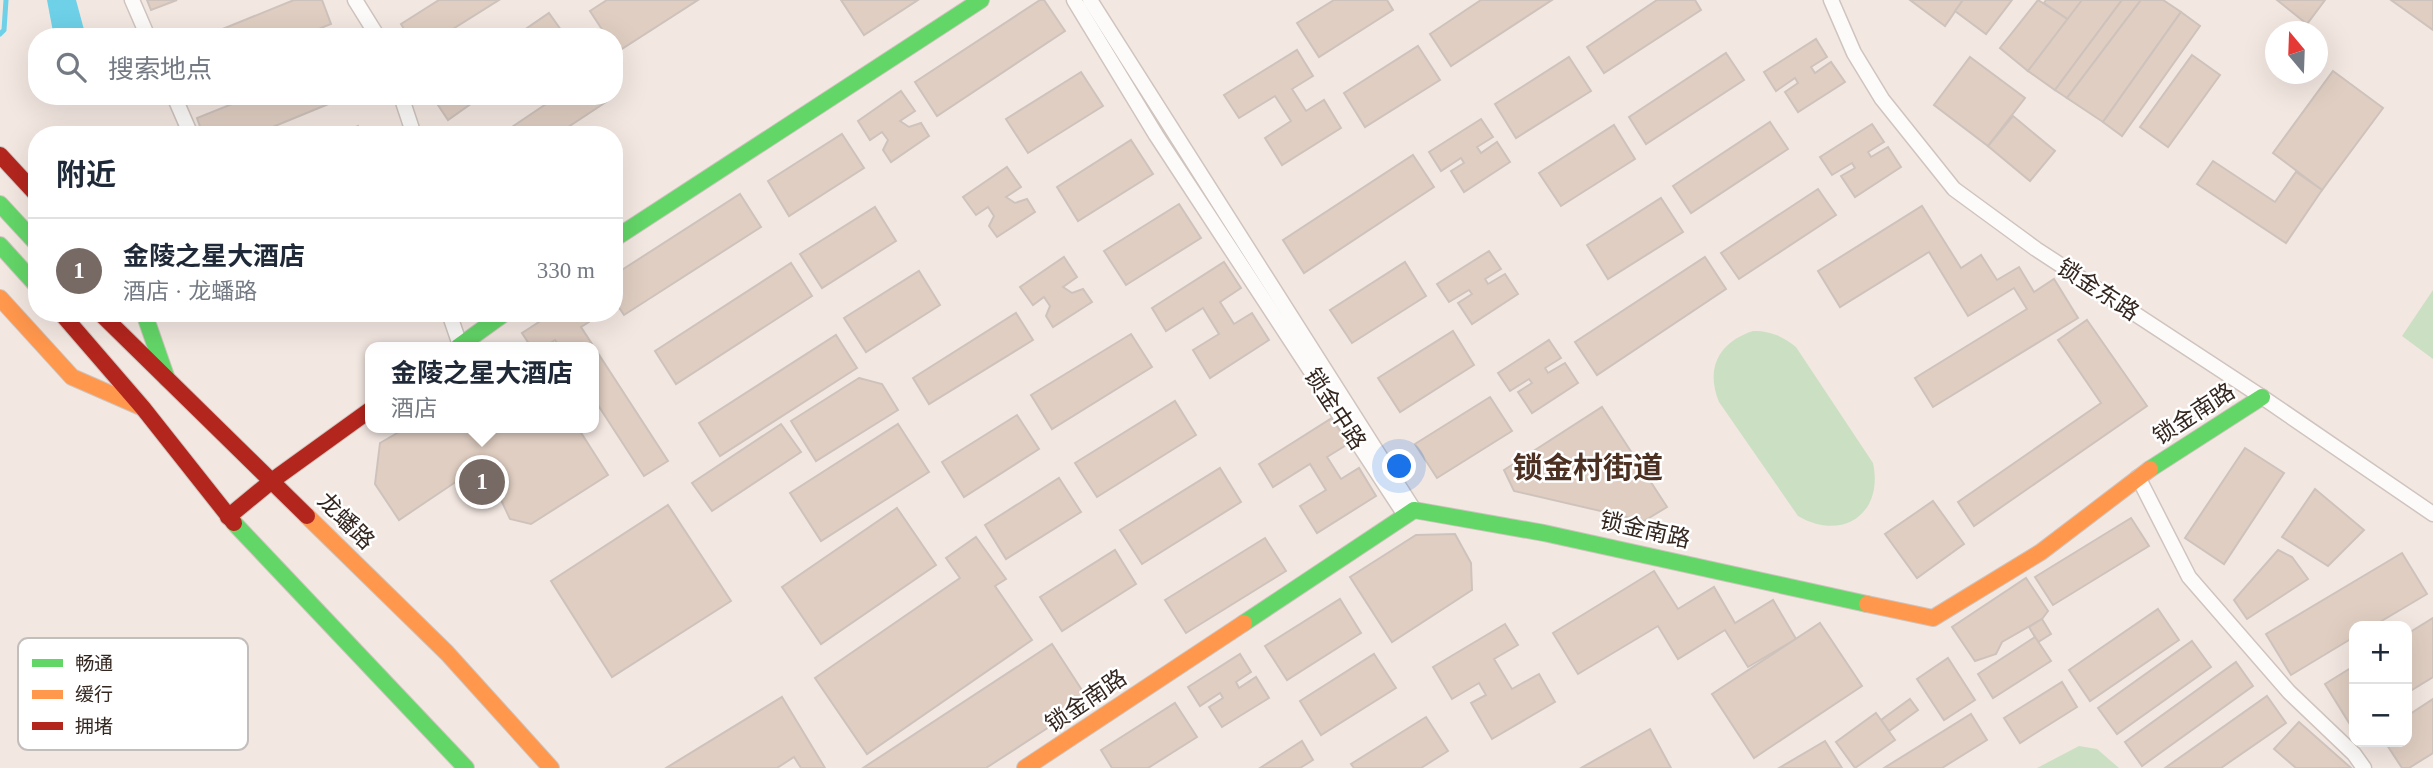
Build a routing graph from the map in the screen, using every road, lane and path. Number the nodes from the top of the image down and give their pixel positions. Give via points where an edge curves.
1 (132, 0) edge
2 (355, 0) edge
3 (982, 0) edge
4 (1074, 0) edge
5 (1090, 0) edge
6 (1831, 0) edge
7 (144, 28) edge
8 (372, 28) edge
9 (178, 105) edge
10 (404, 105) edge
11 (187, 126) edge
12 (411, 126) edge
13 (0, 155) edge
14 (28, 185) edge
15 (0, 204) edge
16 (623, 233) edge
17 (28, 234) edge
18 (0, 245) edge
19 (28, 276) edge
20 (0, 298) edge
21 (69, 322) edge
22 (109, 322) edge
23 (147, 322) edge
24 (452, 322) edge
25 (492, 322) edge
26 (458, 342) edge
27 (465, 342) edge
28 (167, 379) junction
29 (2262, 397) junction
30 (143, 408) junction
31 (365, 414) edge
32 (2138, 477) junction
33 (273, 480) junction
34 (1414, 509) junction
35 (2433, 514) edge
36 (228, 517) junction
37 (466, 768) edge
38 (551, 768) edge
39 (1025, 768) edge
40 (2364, 768) edge

1 - 7 street
2 - 8 street
3 - 16 street
4 - 34 street, 锁金中路 via 1156,135 1401,509
5 - 34 street, 锁金中路
6 - 29 street, 锁金东路 via 1854,53 1882,99 1954,189 2036,249
9 - 11 street
10 - 12 street
13 - 14 street
15 - 17 street
18 - 19 street
20 - 30 street via 72,377
21 - 30 street
22 - 28 street, 龙蟠路
23 - 28 street
24 - 26 street
25 - 27 street
28 - 33 street, 龙蟠路
29 - 32 street, 锁金南路
29 - 35 street, 锁金东路
30 - 36 street
31 - 33 street
32 - 34 street, 锁金南路 via 2041,552 1933,618 1817,595 1638,550
32 - 40 street via 2189,577 2289,692
33 - 36 street
33 - 38 street, 龙蟠路 via 447,653
34 - 39 street, 锁金南路
36 - 37 street

